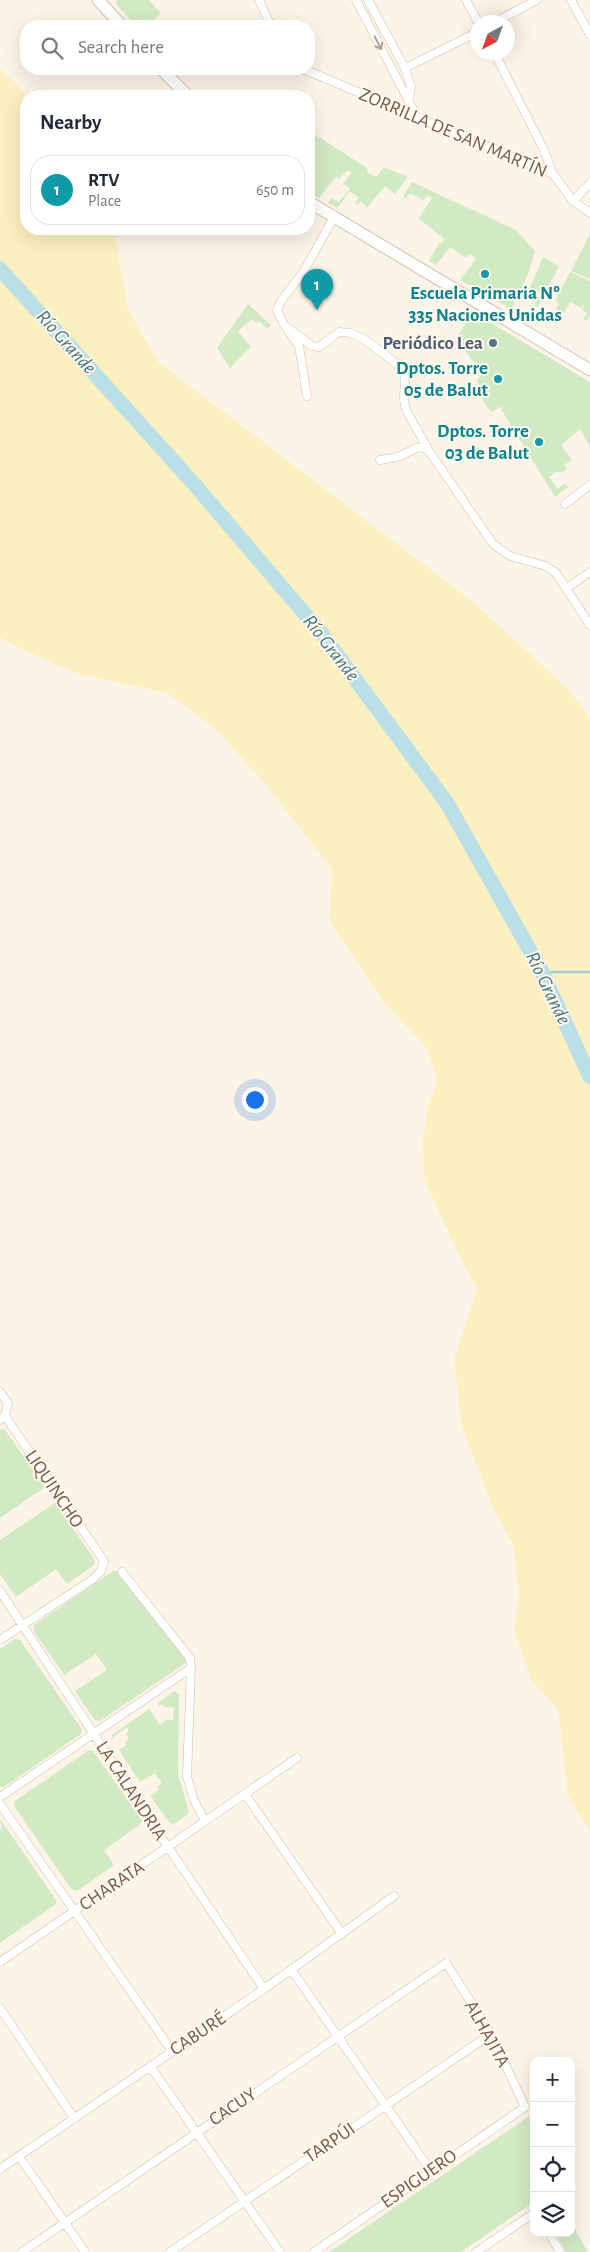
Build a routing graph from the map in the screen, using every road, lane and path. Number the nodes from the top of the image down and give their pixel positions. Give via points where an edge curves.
1 (98, 0) edge
2 (259, 0) edge
3 (356, 0) edge
4 (368, 0) edge
5 (466, 0) edge
6 (537, 0) edge
7 (571, 0) edge
8 (474, 15) edge
9 (508, 15) edge
10 (116, 20) edge
11 (268, 20) edge
12 (590, 35) edge
13 (470, 36) edge
14 (498, 60) edge
15 (405, 68) junction
16 (315, 74) edge
17 (168, 75) edge
18 (182, 90) edge
19 (409, 100) junction
20 (418, 119) junction
21 (553, 174) junction
22 (590, 183) edge
23 (573, 201) junction
24 (315, 206) edge
25 (590, 213) edge
26 (334, 217) junction
27 (284, 325) junction
28 (590, 370) edge
29 (307, 396) dead end
30 (429, 450) junction
31 (380, 460) dead end
32 (590, 485) edge
33 (565, 504) dead end
34 (590, 572) edge
35 (568, 588) junction
36 (590, 625) edge
37 (0, 1392) edge
38 (2, 1418) edge
39 (122, 1572) dead end
40 (0, 1591) edge
41 (23, 1624) junction
42 (0, 1640) edge
43 (191, 1668) junction
44 (93, 1733) junction
45 (297, 1758) dead end
46 (245, 1794) junction
47 (0, 1797) edge
48 (0, 1804) edge
49 (205, 1821) junction
50 (168, 1847) junction
51 (394, 1896) dead end
52 (75, 1911) junction
53 (342, 1934) junction
54 (0, 1962) edge
55 (446, 1964) joint
56 (292, 1970) junction
57 (264, 1989) junction
58 (0, 2008) edge
59 (491, 2034) junction
60 (338, 2036) junction
61 (172, 2051) junction
62 (150, 2066) junction
63 (386, 2105) junction
64 (525, 2107) joint
65 (74, 2118) junction
66 (197, 2132) junction
67 (19, 2156) junction
68 (0, 2169) edge
69 (431, 2170) junction
70 (245, 2201) junction
71 (530, 2216) edge
72 (65, 2223) junction
73 (551, 2237) edge
74 (22, 2252) edge
75 (86, 2252) edge
76 (170, 2252) edge
77 (280, 2252) edge
78 (314, 2252) edge
79 (476, 2252) edge
80 (560, 2252) edge

1 - 10 street
2 - 11 street
3 -> 19 street
4 - 15 street
5 - 8 street
6 - 9 street
7 - 12 street
13 - 15 street
14 - 21 street
15 - 19 street via 411,87
16 - 20 street, ZORRILLA DE SAN MARTÍN
17 - 18 street
19 - 20 street
20 - 21 street, ZORRILLA DE SAN MARTÍN
21 - 23 street, ZORRILLA DE SAN MARTÍN
22 - 23 street
23 - 25 street, ZORRILLA DE SAN MARTÍN
24 - 26 street
26 - 27 street via 304,271 281,301 278,310
26 - 28 street
27 - 29 street via 299,346
27 - 30 street via 312,346 319,346 340,332 352,333 397,364 405,377 406,410
30 - 31 street via 423,446 416,447 401,456
30 - 35 street via 493,544 510,556 546,566
32 - 33 street
34 - 35 street
35 - 36 street
37 - 38 street via 8,1403
38 - 41 street, LIQUINCHO via 104,1561 101,1571 93,1579
39 - 43 street via 190,1658
40 - 41 street, LA CALANDRIA
41 - 42 street
41 - 44 street, LA CALANDRIA
43 - 44 street
43 - 49 street via 187,1777
44 - 47 street
44 - 50 street, LA CALANDRIA
45 - 46 street, CHARATA
46 - 49 street, CHARATA
46 - 53 street
48 - 52 street
49 - 50 street, CHARATA
50 - 52 street, CHARATA
50 - 57 street, LA CALANDRIA
51 - 53 street, CABURÉ
52 - 54 street, CHARATA
52 - 61 street
53 - 56 street, CABURÉ
55 - 59 street, ALHAJITA
55 - 60 street, CACUY
56 - 57 street, CABURÉ
56 - 60 street
57 - 61 street, CABURÉ
58 - 65 street
59 - 63 street, TARPÚI
59 - 64 street, ALHAJITA
60 - 63 street
60 - 66 street, CACUY
61 - 62 street, CABURÉ
62 - 65 street, CABURÉ
62 - 66 street
63 - 69 street
63 - 70 street, TARPÚI
64 - 69 street, ESPIGUERO
65 - 67 street, CABURÉ
66 - 70 street
66 - 72 street, CACUY
67 - 68 street, CABURÉ
67 - 72 street
69 - 78 street, ESPIGUERO
70 - 76 street, TARPÚI
70 - 77 street
71 - 79 street
72 - 74 street, CACUY
72 - 75 street
73 - 80 street

